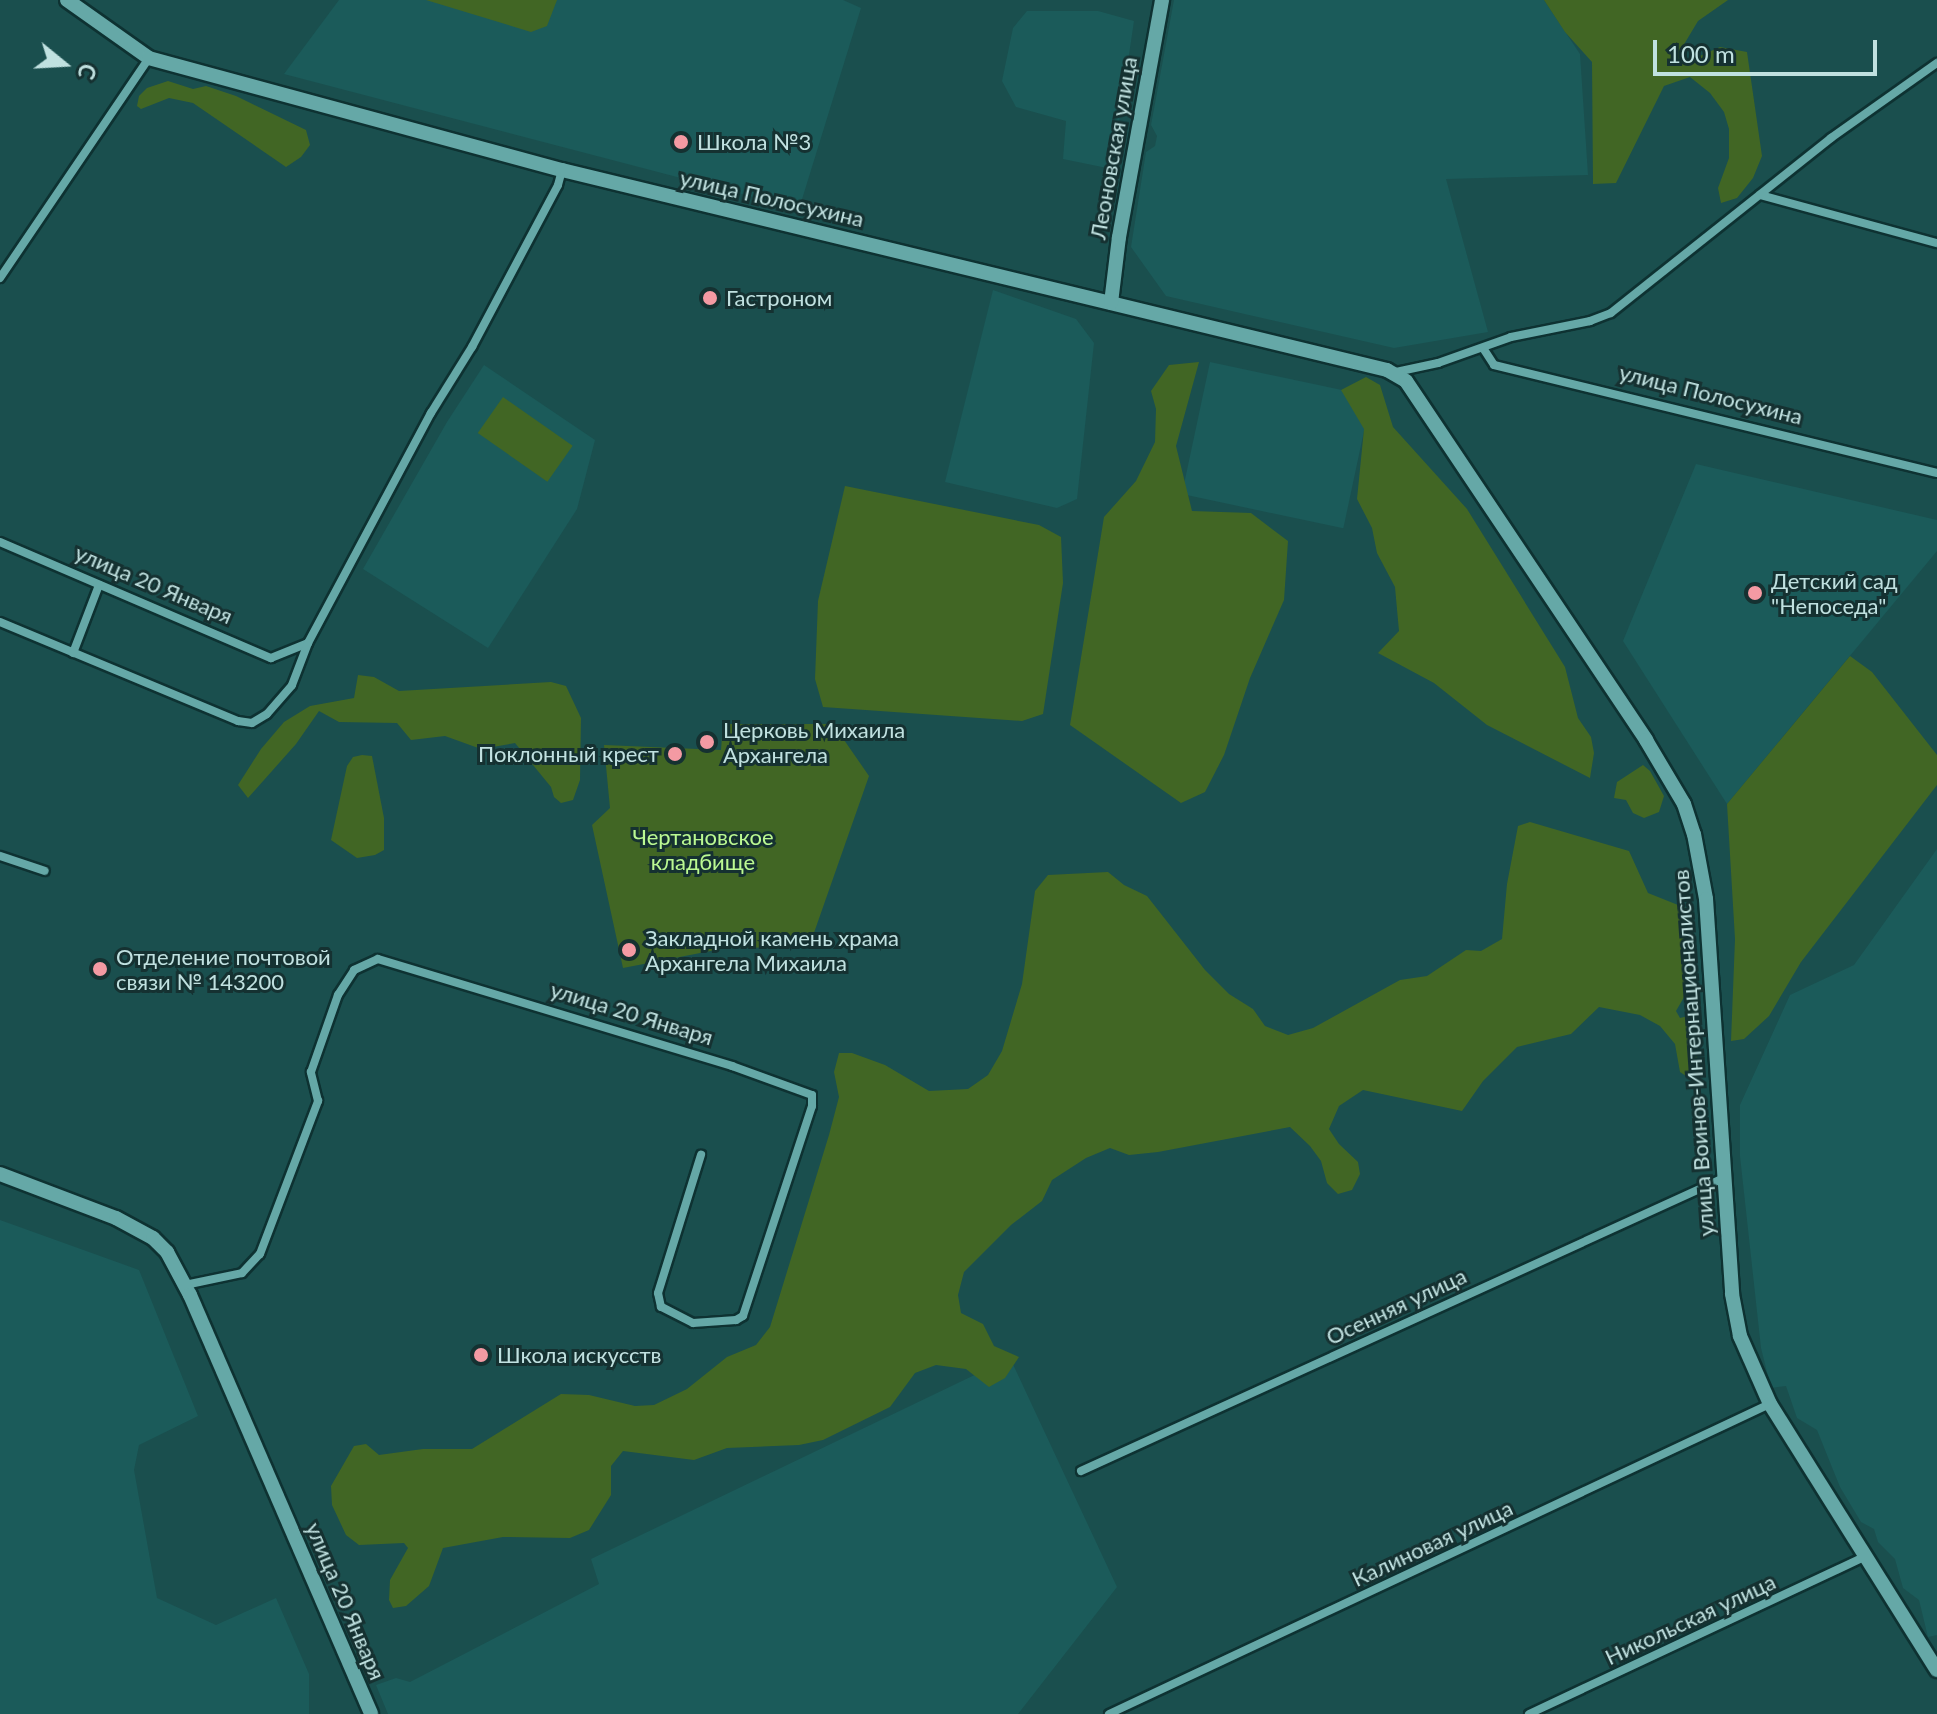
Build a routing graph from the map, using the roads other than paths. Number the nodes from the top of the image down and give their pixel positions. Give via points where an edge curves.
1 (67, 0) edge
2 (1162, 0) edge
3 (149, 58) junction
4 (1937, 63) edge
5 (562, 170) junction
6 (1760, 195) junction
7 (1937, 243) edge
8 (0, 278) edge
9 (1111, 303) junction
10 (1483, 348) junction
11 (1395, 372) junction
12 (1937, 473) edge
13 (0, 542) edge
14 (99, 585) junction
15 (0, 622) edge
16 (308, 643) junction
17 (73, 653) junction
18 (0, 856) edge
19 (45, 871) dead end
20 (701, 1155) dead end
21 (0, 1174) edge
22 (1727, 1177) junction
23 (185, 1285) junction
24 (1770, 1404) junction
25 (1081, 1471) dead end
26 (1867, 1556) junction
27 (1937, 1670) edge
28 (371, 1714) edge
29 (1109, 1714) edge
30 (1529, 1714) edge

1 - 3 street, улица Полосухина
2 - 9 street, Леоновская улица
3 - 5 street, улица Полосухина
3 - 8 street
4 - 6 street, улица Полосухина
5 - 9 street, улица Полосухина
5 - 16 street via 472,347
6 - 7 street
6 - 10 street, улица Полосухина via 1611,313
9 - 11 street, улица Полосухина
10 - 11 street, улица Полосухина
10 - 12 street, улица Полосухина via 1494,365
11 - 22 street, улица Воинов-Интернационалистов via 1411,386 1451,444 1684,804 1706,899
13 - 14 street, улица 20 Января
14 - 16 street, улица 20 Января via 271,658
14 - 17 street
15 - 17 street
16 - 17 street via 292,685 252,723
18 - 19 street
20 - 23 street, улица 20 Января via 658,1293 661,1307 693,1323 736,1320 743,1316 812,1095 378,959 354,970 338,995 311,1072 318,1101 260,1254 242,1273
21 - 23 street, улица 20 Января via 135,1226 167,1252
22 - 24 street, улица Воинов-Интернационалистов via 1736,1319
22 - 25 street, Осенняя улица
23 - 28 street, улица 20 Января
24 - 26 street, улица Воинов-Интернационалистов
24 - 29 street, Калиновая улица
26 - 27 street, улица Воинов-Интернационалистов
26 - 30 street, Никольская улица

